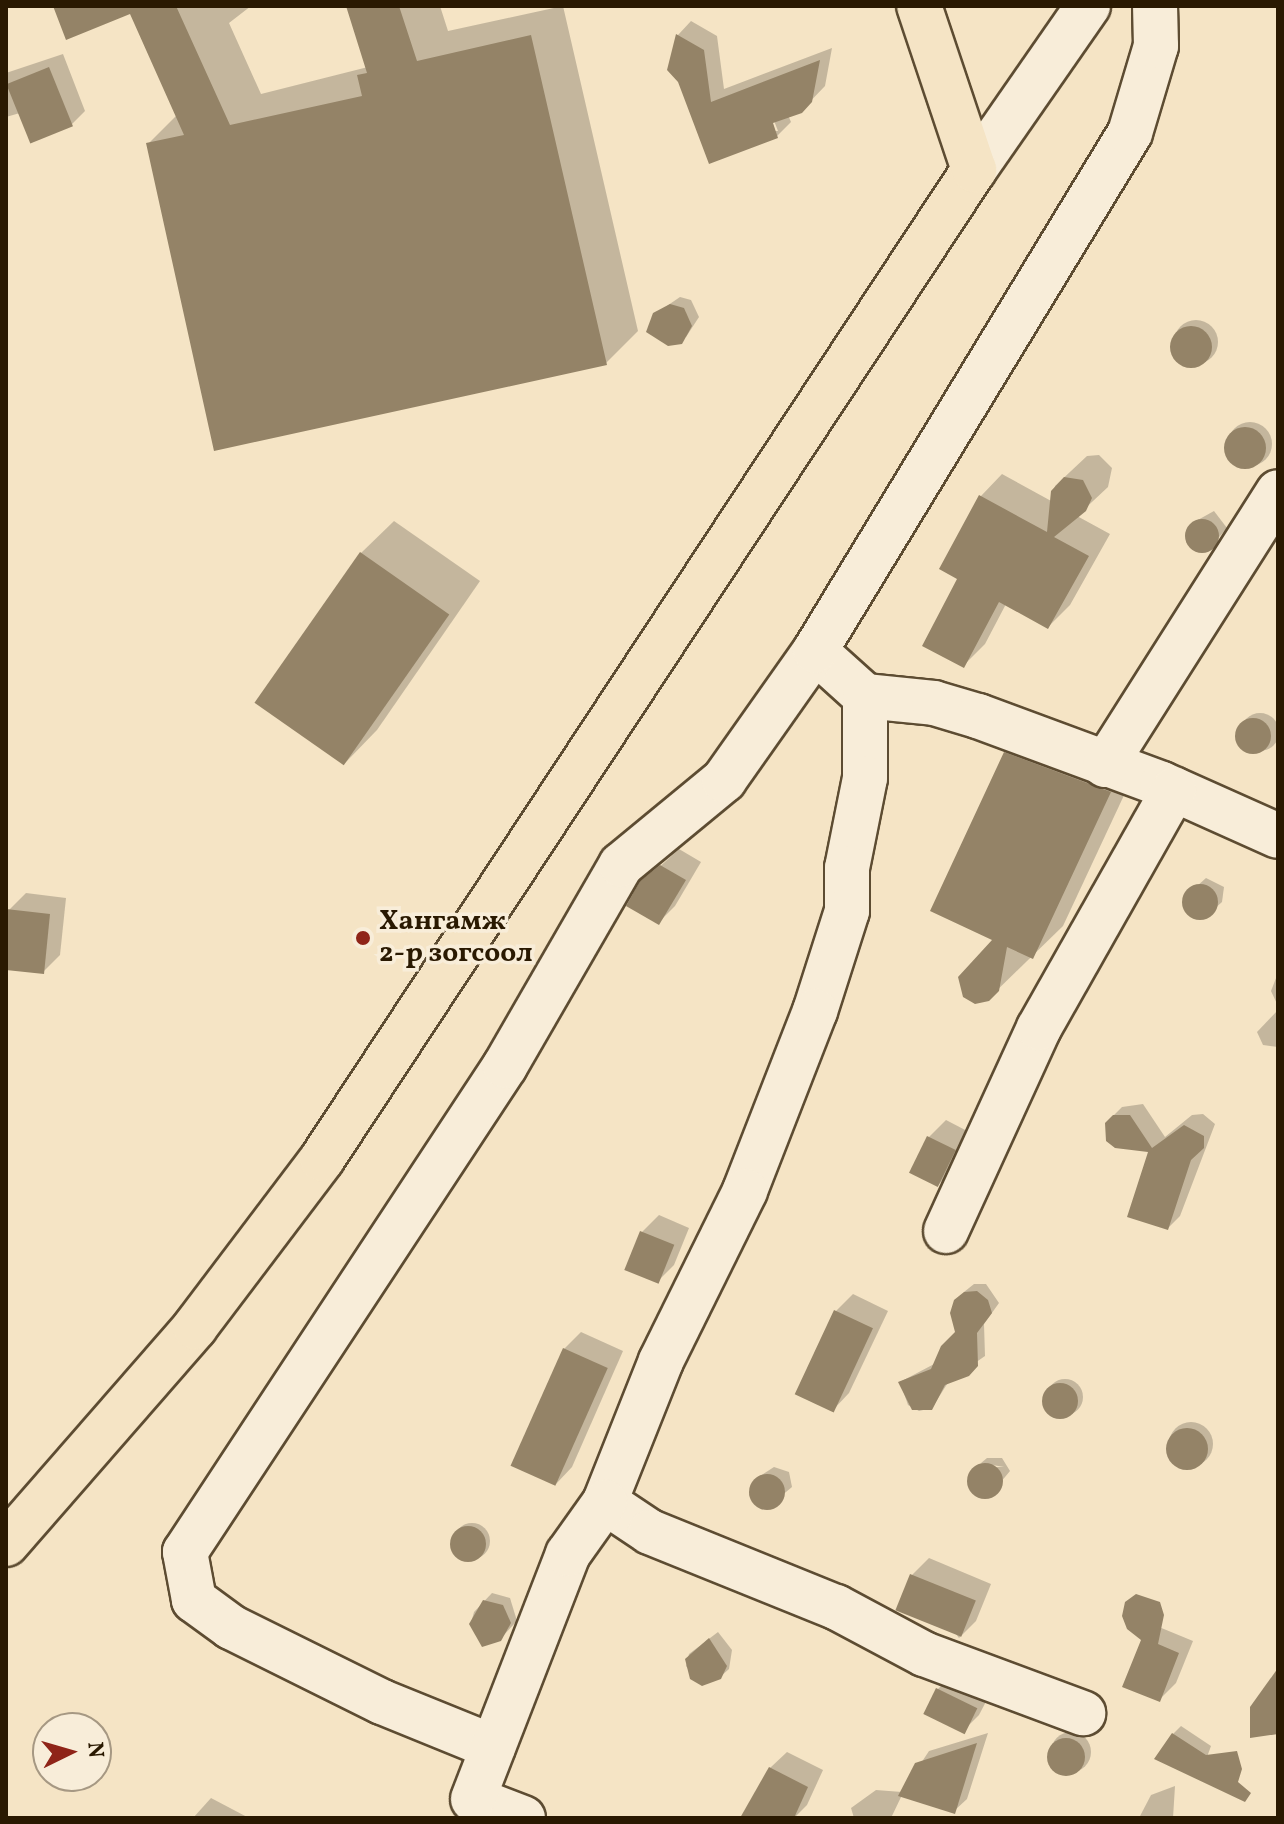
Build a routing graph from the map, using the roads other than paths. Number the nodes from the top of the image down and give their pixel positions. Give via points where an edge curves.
1 (919, 6) edge
2 (1088, 6) edge
3 (1155, 6) edge
4 (974, 170) junction
5 (1278, 492) edge
6 (815, 651) junction
7 (865, 696) junction
8 (1105, 765) junction
9 (1174, 789) junction
10 (1278, 836) edge
11 (946, 1231) dead end
12 (605, 1502) junction
13 (6, 1544) edge
14 (1083, 1713) dead end
15 (493, 1747) junction
16 (478, 1810) edge
17 (523, 1818) edge

1 - 4 main road
2 - 4 street
3 - 6 street via 1156,46 1130,133
4 - 13 main road via 322,1159 195,1327
5 - 8 street
6 - 7 street
6 - 15 street via 724,780 621,865 505,1066 185,1552 194,1600 231,1627 382,1702
7 - 8 street via 934,703
7 - 12 street via 865,778 847,868 847,911 815,1011 745,1191 661,1361
8 - 9 street
9 - 10 street
9 - 11 street via 1039,1028
12 - 14 street via 650,1532 836,1607 924,1654
12 - 15 street via 568,1554
15 - 16 street via 473,1799
16 - 17 street

